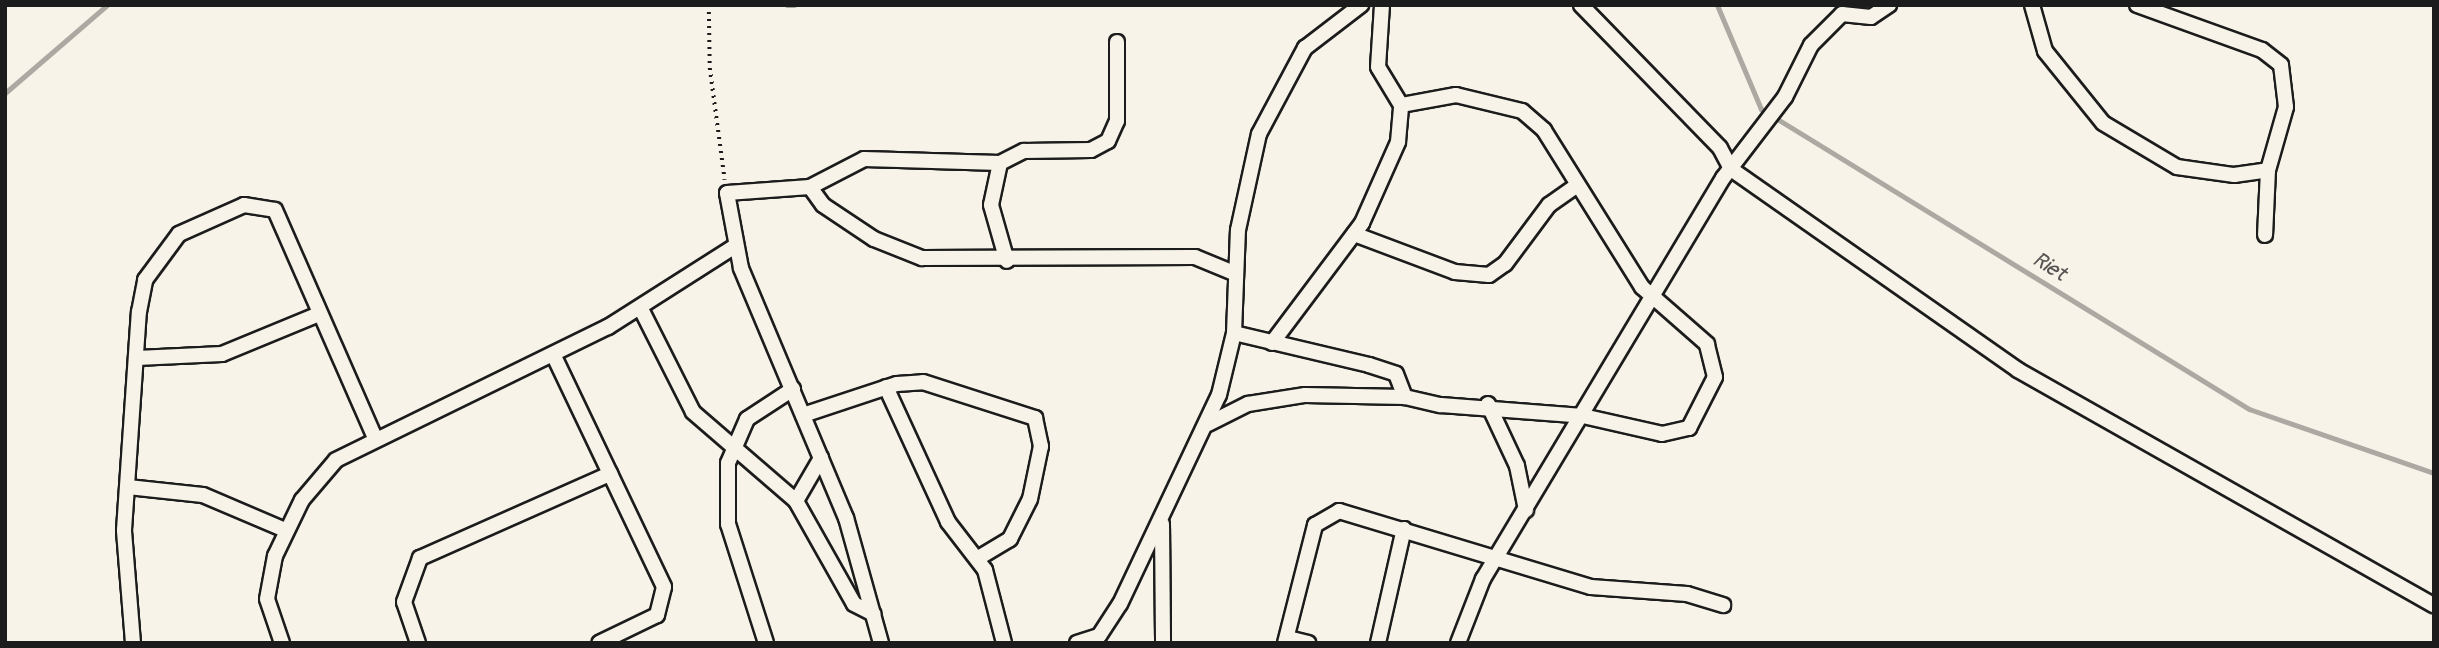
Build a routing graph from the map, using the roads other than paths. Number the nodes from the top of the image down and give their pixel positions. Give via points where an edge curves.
1 (1361, 5) edge
2 (1382, 5) edge
3 (1581, 5) edge
4 (1889, 5) edge
5 (2032, 5) edge
6 (2137, 5) edge
7 (1839, 10) edge
8 (1117, 42) dead end
9 (1401, 104) junction
10 (1000, 163) junction
11 (1731, 169) junction
12 (2268, 170) junction
13 (1576, 186) junction
14 (810, 187) junction
15 (1354, 234) junction
16 (2265, 235) dead end
17 (735, 246) junction
18 (1007, 261) junction
19 (1234, 273) junction
20 (1654, 299) junction
21 (641, 309) junction
22 (319, 314) junction
23 (1234, 333) junction
24 (1272, 343) junction
25 (553, 354) junction
26 (137, 358) junction
27 (886, 387) junction
28 (793, 389) junction
29 (1405, 397) junction
30 (1488, 404) junction
31 (803, 415) junction
32 (1583, 416) junction
33 (1208, 424) junction
34 (374, 436) junction
35 (732, 446) junction
36 (821, 458) junction
37 (610, 474) junction
38 (128, 487) junction
39 (796, 501) junction
40 (1526, 510) junction
41 (1162, 516) junction
42 (1404, 529) junction
43 (285, 530) junction
44 (1499, 554) junction
45 (978, 558) junction
46 (1723, 605) dead end
47 (2434, 605) edge
48 (874, 614) junction
49 (1099, 639) edge
50 (1287, 640) edge
51 (132, 643) edge
52 (282, 643) edge
53 (418, 643) edge
54 (599, 643) edge
55 (766, 643) edge
56 (881, 643) edge
57 (1004, 643) edge
58 (1077, 643) edge
59 (1163, 643) edge
60 (1308, 643) edge
61 (1378, 643) edge
62 (1458, 643) edge

1 - 19 street via 1305,48 1259,134 1247,176
2 - 9 street via 1378,66
3 - 11 street via 1720,148
4 - 7 street via 1871,17
5 - 12 street via 2045,51 2104,123 2177,167 2234,175
6 - 12 street via 2276,58 2288,93
7 - 11 street via 1811,45 1766,128
8 - 10 street via 1116,121 1108,141 1091,150 1024,151
9 - 13 street via 1456,95 1522,111 1544,130
9 - 15 street via 1402,130 1385,181
10 - 14 street via 864,159
10 - 18 street via 991,205
11 - 20 street
11 - 47 street via 2018,370
12 - 16 street
13 - 15 street via 1549,205 1505,264 1489,275 1455,272
13 - 20 street
14 - 17 street via 727,193
14 - 18 street via 823,205 905,254
15 - 24 street
17 - 21 street
17 - 28 street
18 - 19 street via 1195,257
19 - 23 street
20 - 32 street
20 - 32 street via 1695,328 1713,355 1715,377 1697,416 1674,435
21 - 25 street
21 - 35 street via 694,411
22 - 26 street via 222,354
22 - 26 street via 282,220 268,205 244,205 190,226 160,257 141,290
22 - 34 street
23 - 24 street
23 - 33 street
24 - 29 street via 1396,374
25 - 34 street via 446,410
25 - 37 street
26 - 38 street
27 - 31 street
27 - 45 street via 948,522
27 - 45 street via 923,382 970,393 1027,413 1039,424 1030,499 1010,539
28 - 31 street
28 - 35 street via 753,412
29 - 30 street
29 - 33 street via 1304,395 1248,404
30 - 32 street
30 - 40 street via 1517,466
31 - 36 street
32 - 40 street
33 - 41 street
34 - 43 street via 322,474
35 - 39 street
35 - 55 street via 728,524
36 - 39 street
36 - 48 street
37 - 53 street via 420,558 404,602
37 - 54 street via 665,594 657,615
38 - 43 street via 203,495
38 - 51 street via 124,560
39 - 48 street via 854,604
40 - 44 street
41 - 49 street via 1143,563
41 - 59 street
42 - 44 street
42 - 50 street via 1339,511 1318,521
42 - 61 street
43 - 52 street via 267,591
44 - 46 street via 1591,587 1687,594
44 - 62 street via 1474,597
45 - 57 street
48 - 56 street
49 - 58 street
50 - 60 street

